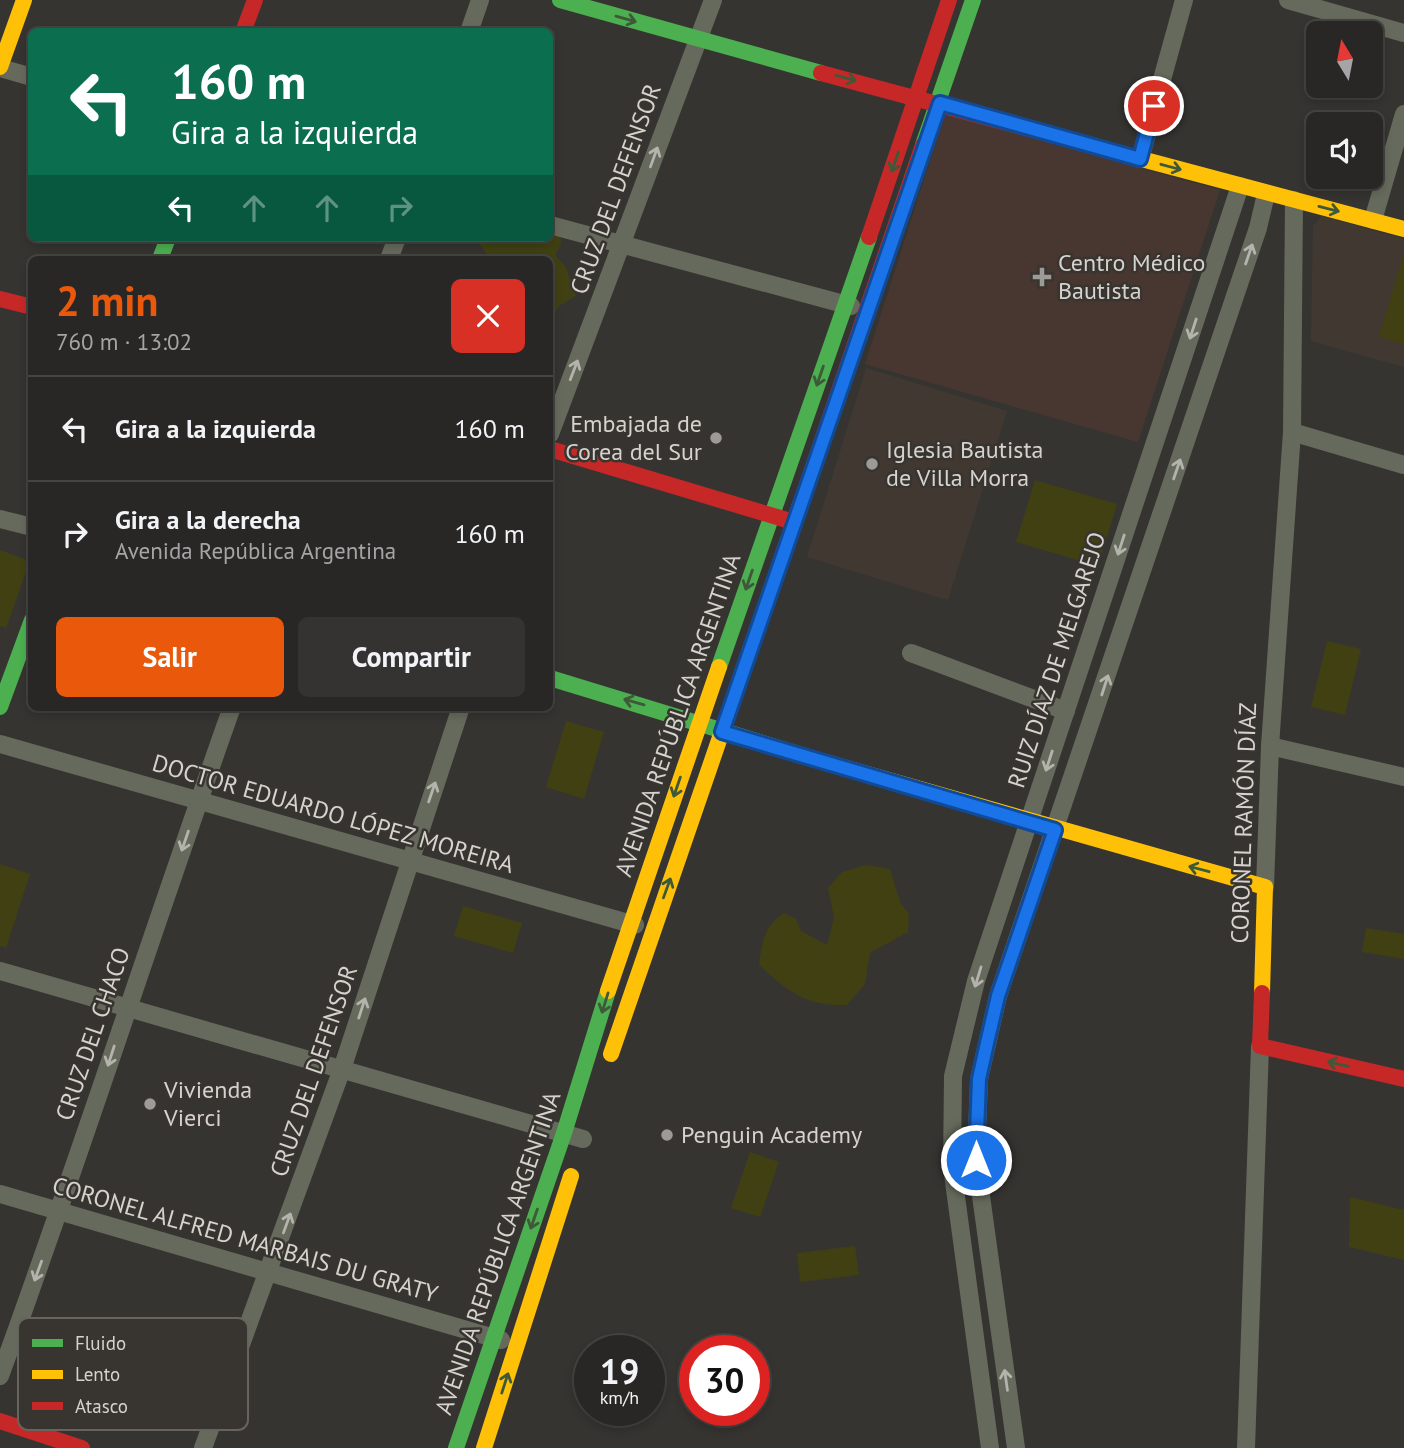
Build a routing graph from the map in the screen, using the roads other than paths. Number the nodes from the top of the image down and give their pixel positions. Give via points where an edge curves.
1 (24, 0) edge
2 (255, 0) edge
3 (480, 0) edge
4 (560, 0) edge
5 (713, 0) edge
6 (949, 0) edge
7 (973, 0) edge
8 (1184, 0) edge
9 (1288, 0) edge
10 (244, 28) edge
11 (470, 28) edge
12 (1404, 33) edge
13 (698, 40) junction
14 (0, 68) edge
15 (28, 76) edge
16 (918, 97) junction
17 (940, 103) junction
18 (1404, 114) edge
19 (1140, 159) junction
20 (1240, 186) junction
21 (1266, 194) junction
22 (1294, 200) junction
23 (1373, 220) junction
24 (553, 226) edge
25 (1404, 229) edge
26 (622, 244) junction
27 (0, 299) edge
28 (845, 305) junction
29 (28, 306) edge
30 (868, 311) junction
31 (1168, 403) junction
32 (1196, 413) junction
33 (553, 426) edge
34 (1292, 432) junction
35 (553, 450) edge
36 (1404, 465) edge
37 (785, 517) junction
38 (0, 519) edge
39 (28, 526) edge
40 (1105, 592) junction
41 (1132, 602) junction
42 (28, 631) edge
43 (911, 653) dead end
44 (553, 679) edge
45 (0, 707) edge
46 (1066, 710) junction
47 (231, 711) edge
48 (460, 711) edge
49 (699, 723) junction
50 (722, 732) junction
51 (0, 744) edge
52 (1270, 746) junction
53 (1404, 778) edge
54 (199, 801) junction
55 (1029, 822) junction
56 (1055, 830) junction
57 (409, 861) junction
58 (1265, 887) junction
59 (629, 924) junction
60 (652, 930) junction
61 (0, 971) edge
62 (127, 1007) junction
63 (962, 1035) junction
64 (987, 1043) junction
65 (1260, 1046) junction
66 (607, 1066) dead end
67 (342, 1069) junction
68 (1404, 1079) edge
69 (564, 1133) junction
70 (581, 1145) joint
71 (0, 1194) edge
72 (60, 1212) junction
73 (985, 1238) junction
74 (963, 1242) junction
75 (270, 1273) junction
76 (21, 1318) edge
77 (18, 1327) edge
78 (248, 1331) edge
79 (493, 1338) junction
80 (517, 1345) junction
81 (0, 1376) edge
82 (0, 1421) edge
83 (18, 1427) edge
84 (27, 1430) edge
85 (211, 1430) edge
86 (82, 1448) edge
87 (204, 1448) edge
88 (456, 1448) edge
89 (484, 1448) edge
90 (990, 1448) edge
91 (1016, 1448) edge
92 (1246, 1448) edge

1 - 14 main road
2 - 10 main road
3 - 11 street
4 -> 13 main road
5 - 13 street, CRUZ DEL DEFENSOR
6 - 16 main road, AVENIDA REPÚBLICA ARGENTINA
7 - 17 main road, AVENIDA REPÚBLICA ARGENTINA
8 - 19 street
9 - 12 street
13 -> 16 main road
26 -> 13 street, CRUZ DEL DEFENSOR
14 - 15 street
16 - 17 main road
16 -> 28 main road, AVENIDA REPÚBLICA ARGENTINA
17 - 19 main road
17 - 30 main road, AVENIDA REPÚBLICA ARGENTINA
18 - 23 street
19 -> 20 main road
20 - 21 main road
20 -> 31 street, RUIZ DÍAZ DE MELGAREJO
21 - 22 main road
32 -> 21 street
22 -> 23 main road
22 - 34 street, CORONEL RAMÓN DÍAZ
23 - 25 main road
24 - 26 street
26 - 28 street
33 -> 26 street, CRUZ DEL DEFENSOR
27 - 29 main road
28 - 30 street
28 -> 37 main road, AVENIDA REPÚBLICA ARGENTINA
30 - 37 main road, AVENIDA REPÚBLICA ARGENTINA
31 - 32 street
31 -> 40 street, RUIZ DÍAZ DE MELGAREJO
41 -> 32 street
34 - 36 street
34 - 52 street, CORONEL RAMÓN DÍAZ
35 - 37 main road
37 -> 49 main road, AVENIDA REPÚBLICA ARGENTINA
37 - 50 main road, AVENIDA REPÚBLICA ARGENTINA via 773,559 776,577
38 - 39 street
40 - 41 street
40 - 46 street, RUIZ DÍAZ DE MELGAREJO
56 -> 41 street
42 - 45 main road
43 - 46 street
49 -> 44 main road
46 -> 55 street, RUIZ DÍAZ DE MELGAREJO
47 - 54 street, CRUZ DEL CHACO
57 -> 48 street, CRUZ DEL DEFENSOR
49 - 50 main road
49 -> 59 main road, AVENIDA REPÚBLICA ARGENTINA
50 - 55 main road
60 -> 50 main road, AVENIDA REPÚBLICA ARGENTINA
51 - 54 street, DOCTOR EDUARDO LÓPEZ MOREIRA
52 - 53 street
52 - 58 street, CORONEL RAMÓN DÍAZ
54 - 57 street, DOCTOR EDUARDO LÓPEZ MOREIRA
54 -> 62 street, CRUZ DEL CHACO
55 - 56 main road
55 -> 63 street, RUIZ DÍAZ DE MELGAREJO
58 -> 56 main road
56 - 64 street via 998,996
57 - 59 street, DOCTOR EDUARDO LÓPEZ MOREIRA
67 -> 57 street, CRUZ DEL DEFENSOR
58 - 65 main road, CORONEL RAMÓN DÍAZ
59 - 60 street, DOCTOR EDUARDO LÓPEZ MOREIRA
59 -> 69 main road, AVENIDA REPÚBLICA ARGENTINA
60 - 66 main road, AVENIDA REPÚBLICA ARGENTINA
61 - 62 street
62 - 67 street
62 -> 72 street, CRUZ DEL CHACO
63 - 64 street
63 - 74 street, RUIZ DÍAZ DE MELGAREJO via 953,1076 951,1126
64 - 73 street via 976,1119
68 -> 65 main road
65 - 92 street, CORONEL RAMÓN DÍAZ
67 - 69 street
75 -> 67 street, CRUZ DEL DEFENSOR
69 - 70 street
69 -> 79 main road, AVENIDA REPÚBLICA ARGENTINA
70 - 80 main road, AVENIDA REPÚBLICA ARGENTINA
71 - 72 street, CORONEL ALFRED MARBAIS DU GRATY
72 - 75 street, CORONEL ALFRED MARBAIS DU GRATY
72 -> 76 street, CRUZ DEL CHACO
73 - 74 street
91 -> 73 street
74 - 90 street, RUIZ DÍAZ DE MELGAREJO
75 - 78 street, CRUZ DEL DEFENSOR
75 - 79 street, CORONEL ALFRED MARBAIS DU GRATY
77 -> 81 street, CRUZ DEL CHACO
79 - 80 street, CORONEL ALFRED MARBAIS DU GRATY
79 - 88 main road, AVENIDA REPÚBLICA ARGENTINA
89 -> 80 main road, AVENIDA REPÚBLICA ARGENTINA
82 - 83 main road
84 - 86 main road
85 - 87 street, CRUZ DEL DEFENSOR

